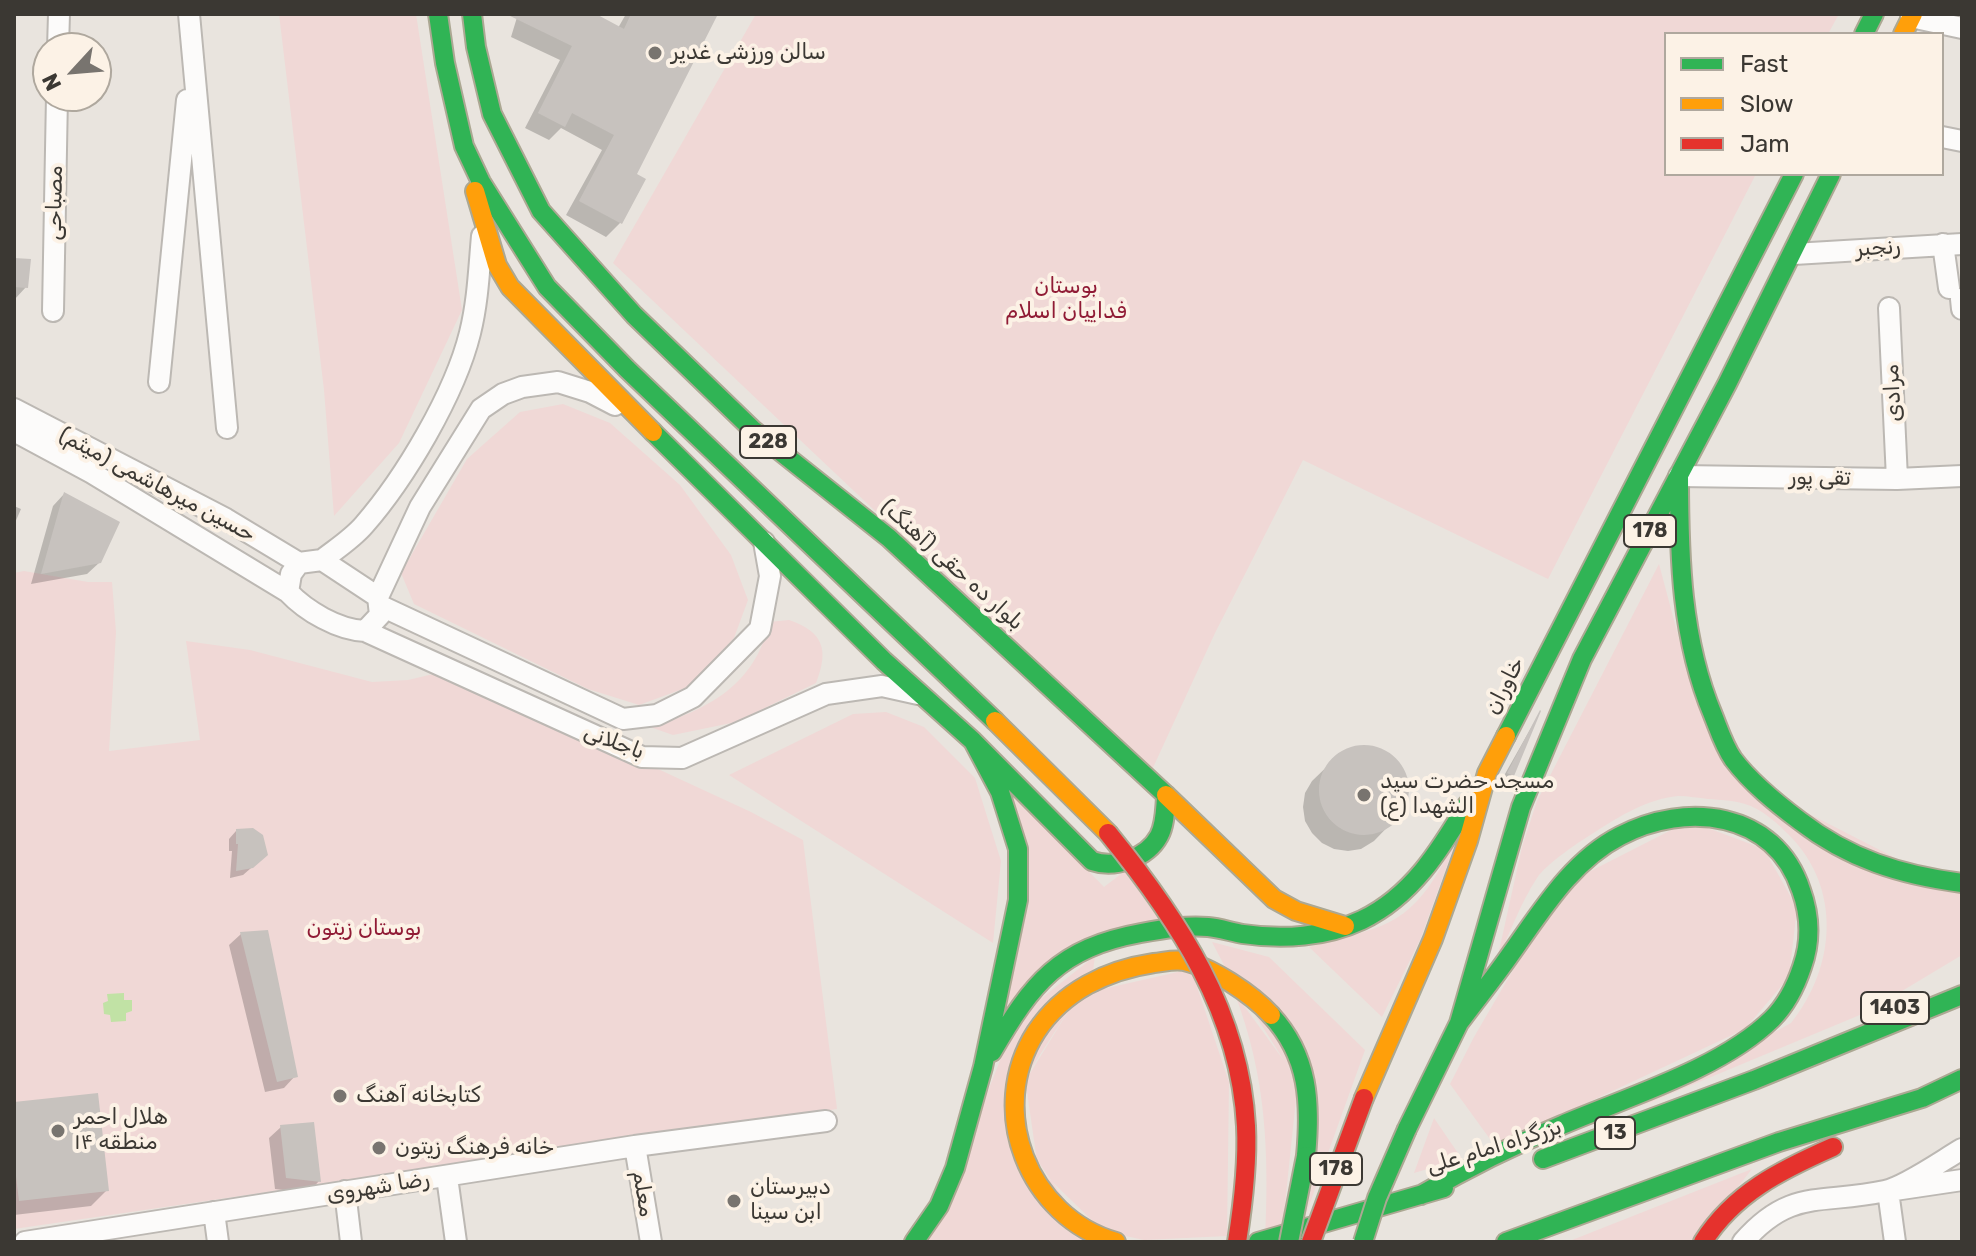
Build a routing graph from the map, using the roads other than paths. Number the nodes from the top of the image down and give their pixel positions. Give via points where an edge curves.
1 (189, 14) edge
2 (438, 14) edge
3 (472, 14) edge
4 (1874, 14) edge
5 (1909, 22) edge
6 (1962, 28) edge
7 (1865, 32) edge
8 (192, 52) junction
9 (57, 112) edge
10 (470, 158) junction
11 (1793, 176) edge
12 (1830, 176) edge
13 (483, 220) junction
14 (1953, 244) edge
15 (1794, 254) junction
16 (1955, 294) edge
17 (1889, 308) dead end
18 (1962, 309) edge
19 (53, 311) dead end
20 (159, 382) dead end
21 (14, 409) edge
22 (637, 416) junction
23 (227, 428) dead end
24 (14, 431) edge
25 (1679, 476) junction
26 (1962, 476) edge
27 (1897, 479) junction
28 (764, 542) junction
29 (322, 560) junction
30 (299, 563) junction
31 (288, 592) junction
32 (379, 601) junction
33 (365, 631) junction
34 (918, 694) junction
35 (973, 741) junction
36 (1487, 773) junction
37 (1166, 798) junction
38 (1962, 883) edge
39 (1345, 926) junction
40 (1962, 995) edge
41 (1908, 999) dead end
42 (1459, 1023) junction
43 (1829, 1051) junction
44 (983, 1067) junction
45 (1962, 1079) edge
46 (1962, 1091) edge
47 (1922, 1098) junction
48 (826, 1121) dead end
49 (635, 1146) junction
50 (1962, 1149) edge
51 (1522, 1166) dead end
52 (1496, 1174) dead end
53 (447, 1177) junction
54 (1962, 1180) edge
55 (345, 1191) junction
56 (1888, 1191) junction
57 (1421, 1195) junction
58 (214, 1212) junction
59 (1272, 1241) edge
60 (25, 1242) edge
61 (218, 1242) edge
62 (351, 1242) edge
63 (456, 1242) edge
64 (651, 1242) edge
65 (914, 1242) edge
66 (1116, 1242) edge
67 (1227, 1242) edge
68 (1237, 1242) edge
69 (1311, 1242) edge
70 (1363, 1242) edge
71 (1506, 1242) edge
72 (1703, 1242) edge
73 (1743, 1242) edge
74 (1895, 1242) edge

1 - 8 street
2 - 10 main road, 228
3 - 37 main road, بلوار ده حقی (آهنگ) / 228 via 492,114 541,211 634,315 752,429 889,538
4 - 7 main road
5 - 6 street
8 - 20 street
8 - 23 street
9 - 19 street, مصباحی
10 - 13 main road
10 - 68 main road, 228, bridge via 547,287 1108,833 1165,902 1216,994 1242,1084 1249,1148
11 - 36 main road, خاوران / 178
12 - 15 main road, 178
13 - 22 main road via 510,287
13 - 29 street via 469,336 443,402 410,464 363,526
14 - 15 street, رنجبر
14 - 16 street
15 - 25 main road, 178
16 - 18 street
17 - 27 street, مرادی
21 - 30 street, حسین میرهاشمی (میثم) via 226,519
22 - 28 main road
22 - 32 street via 558,382 513,390 481,409 420,507
24 - 31 street, حسین میرهاشمی (میثم)
25 - 27 street, تقی پور
25 - 38 main road via 1684,612 1702,694 1731,758 1822,840 1873,866
25 - 42 main road, 178 via 1582,659 1521,807
26 - 27 street, تقی پور
28 - 32 street, باجلانی via 770,576 760,629 693,697 657,715 623,719
28 - 34 main road
29 - 30 street
29 - 32 street, باجلانی
30 - 31 street
31 - 33 street, حسین میرهاشمی (میثم) via 348,630
32 - 33 street via 380,615
33 - 34 street, باجلانی via 642,757 682,758 826,694 882,686
34 - 35 main road
35 - 37 main road via 1101,866 1146,851 1163,826
35 - 44 main road via 1000,792 1018,849 1018,900
36 - 39 main road via 1416,881 1376,913
36 - 69 main road, خاوران / 178, bridge via 1433,939 1364,1098
37 - 39 main road, بلوار ده حقی (آهنگ) via 1274,899
39 - 44 main road via 1301,937 1205,926 1129,934 1094,944 1031,988
40 - 43 main road, بزرگراه امام علی / 13
41 - 43 main road, 1403
42 - 57 main road via 1562,883 1597,851 1659,819 1690,814 1744,825 1787,856 1802,885 1810,927 1804,964 1789,998 1765,1025 1715,1059 1499,1152
42 - 70 main road, 178, bridge via 1407,1129
43 - 51 main road, بزرگراه امام علی / 13
44 - 65 main road via 955,1168 939,1206
45 - 47 main road
46 - 47 main road
47 - 71 main road via 1779,1142
47 - 72 main road via 1762,1182 1735,1202
48 - 49 street, رضا شهروی
49 - 53 street, رضا شهروی
49 - 64 street, معلم
50 - 56 street
52 - 57 main road, بزرگراه امام علی
53 - 55 street, رضا شهروی
53 - 63 street
54 - 56 street
55 - 58 street, رضا شهروی
55 - 62 street
56 - 73 street via 1796,1202 1761,1221
56 - 74 street
57 - 59 main road, بزرگراه امام علی
58 - 60 street, رضا شهروی
58 - 61 street
59 - 66 main road, bridge via 1306,1156 1309,1109 1303,1067 1268,1009 1180,959 1101,977 1062,1001 1032,1036 1017,1076 1014,1124 1027,1168 1061,1214
59 - 67 main road, بزرگراه امام علی

